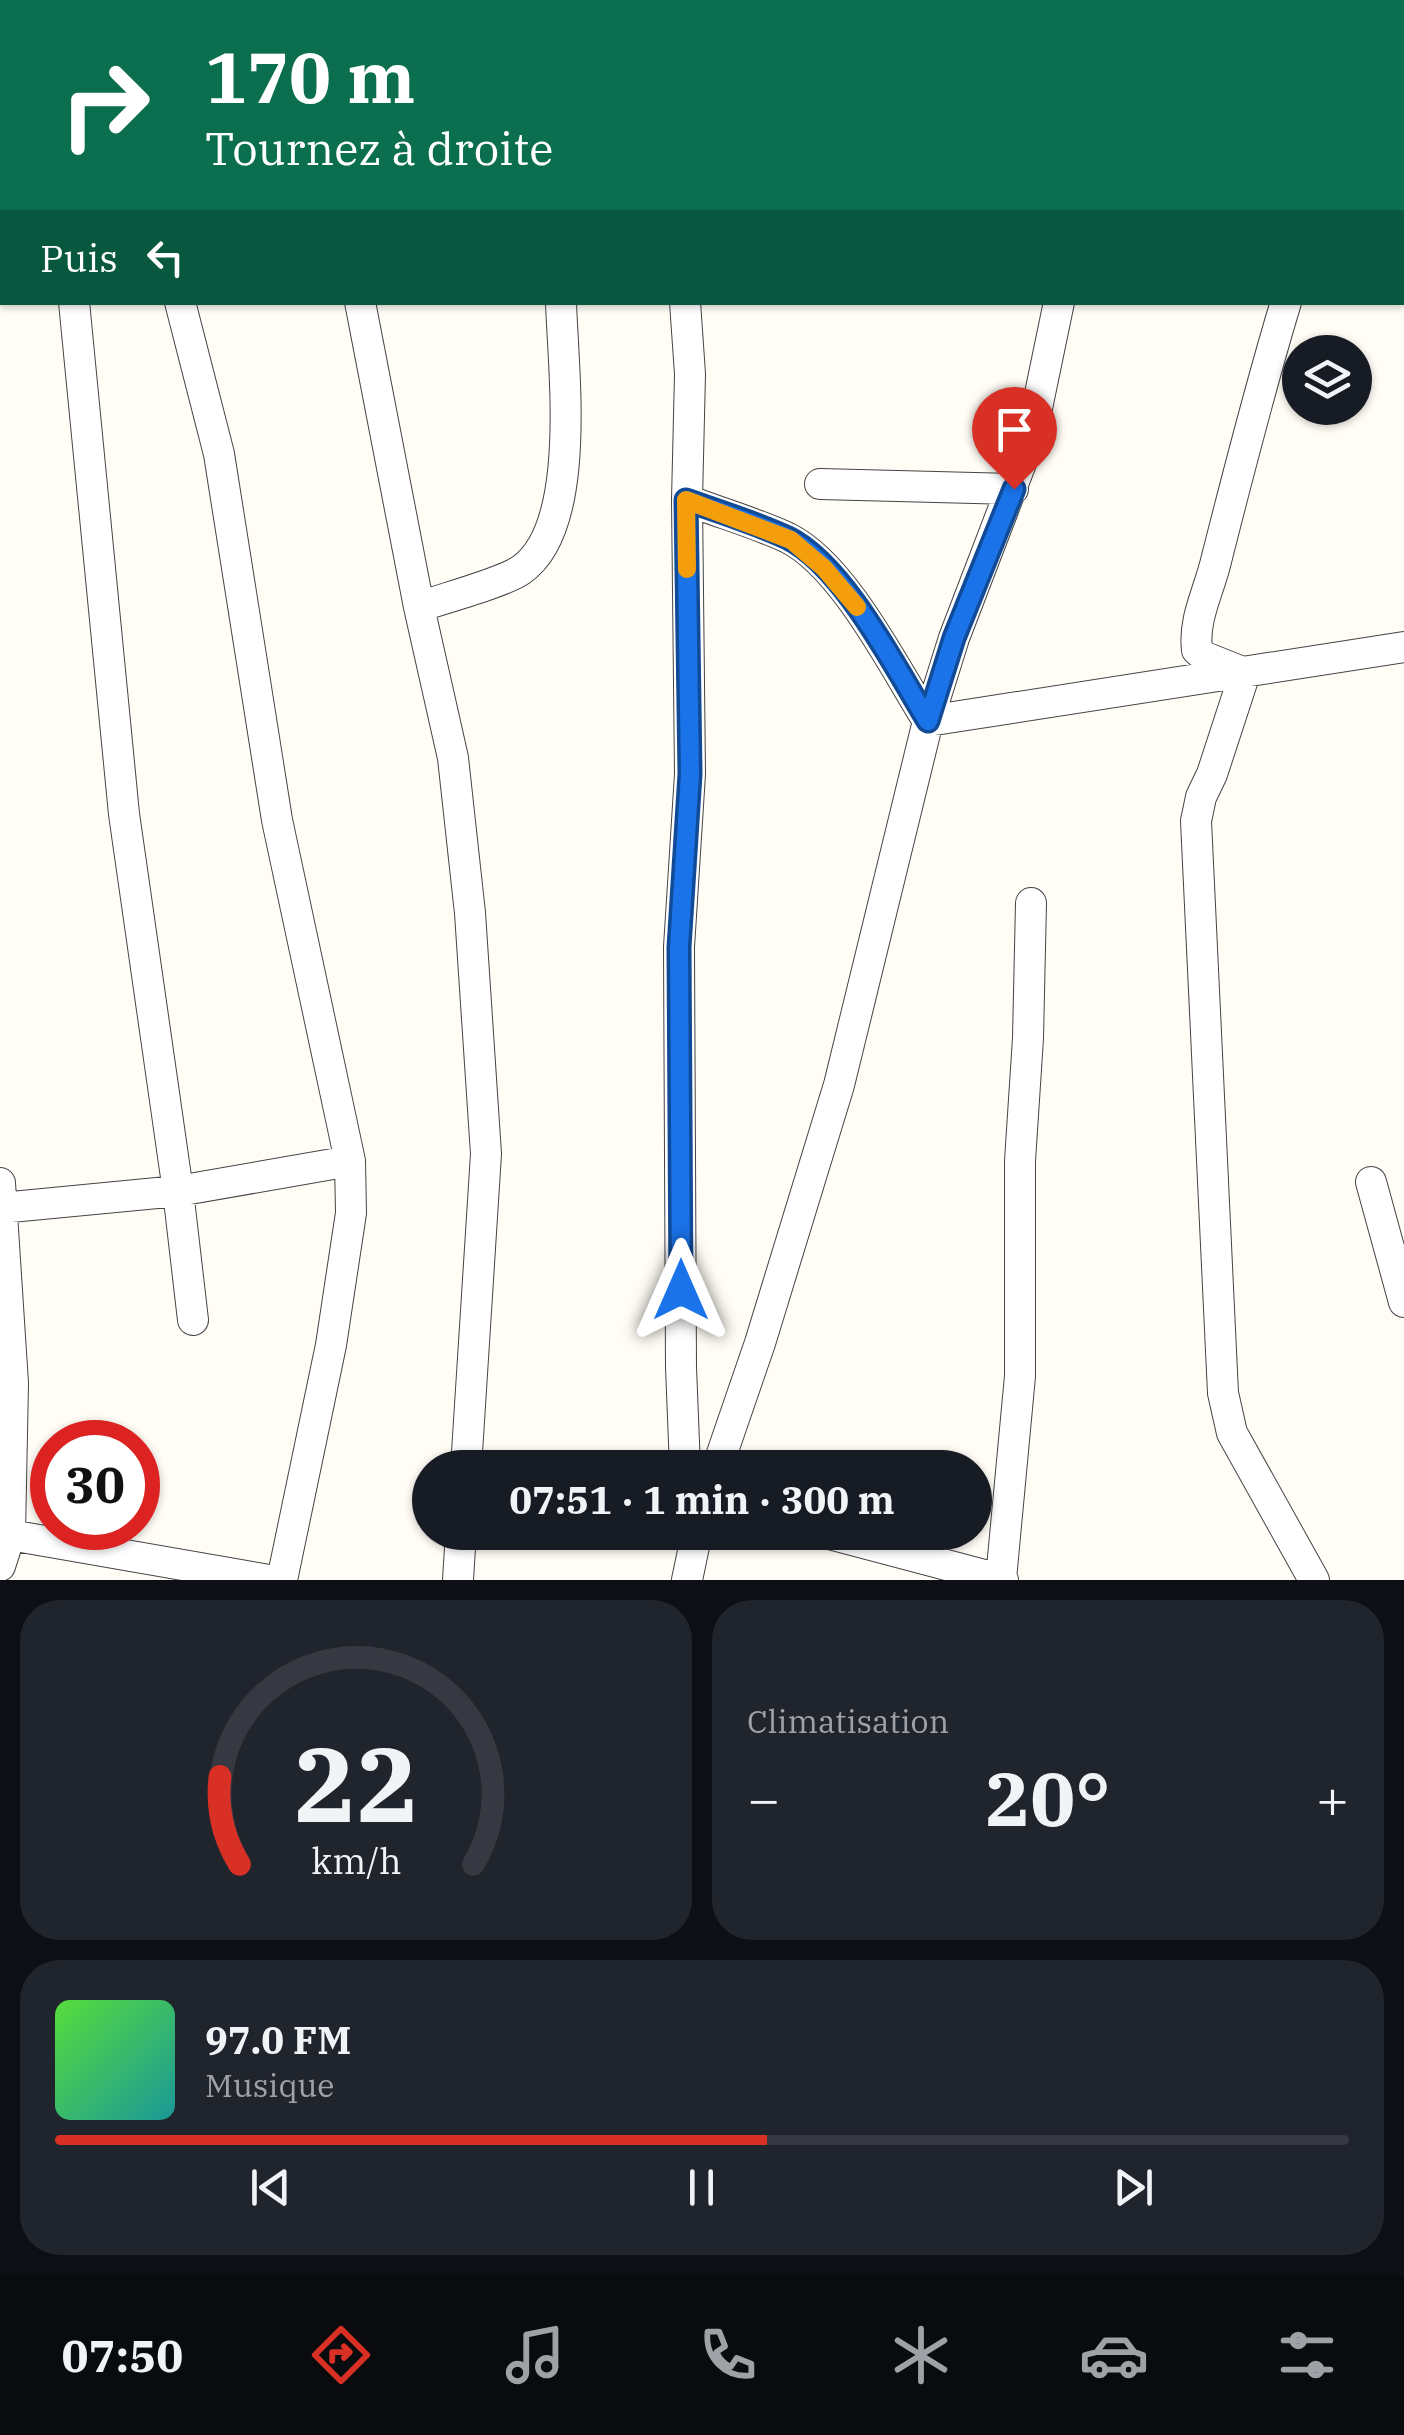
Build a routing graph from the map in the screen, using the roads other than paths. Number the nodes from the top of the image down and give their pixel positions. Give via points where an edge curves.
1 (74, 305) edge
2 (181, 305) edge
3 (361, 305) edge
4 (562, 305) edge
5 (685, 305) edge
6 (1058, 305) edge
7 (1285, 305) edge
8 (820, 484) dead end
9 (1014, 489) junction
10 (686, 500) junction
11 (419, 607) junction
12 (1404, 646) edge
13 (1245, 673) junction
14 (928, 721) junction
15 (1030, 904) dead end
16 (350, 1161) junction
17 (1371, 1182) dead end
18 (178, 1191) junction
19 (1, 1200) edge
20 (1404, 1302) edge
21 (193, 1320) dead end
22 (467, 1450) edge
23 (684, 1450) edge
24 (723, 1450) edge
25 (10, 1535) junction
26 (460, 1550) edge
27 (693, 1550) edge
28 (890, 1550) edge
29 (0, 1566) edge
30 (269, 1580) edge
31 (282, 1580) edge
32 (458, 1580) edge
33 (687, 1580) edge
34 (1002, 1580) edge
35 (1314, 1580) edge

1 - 18 street via 124,814
2 - 16 street via 219,454 277,820
3 - 11 street
4 - 11 street via 565,438 556,518 520,570
5 - 10 street
6 - 9 street
7 - 13 street via 1195,635 1205,657
8 - 9 street
9 - 14 street
10 - 14 street via 791,540 824,568 853,601
10 - 23 street via 690,774 679,947
11 - 22 street via 453,758 486,1154
12 - 13 street
13 - 14 street
13 - 35 street via 1196,822 1219,1353 1232,1433
14 - 24 street via 839,1085
15 - 34 street via 1020,1376
16 - 18 street
16 - 31 street via 351,1213 331,1345
17 - 20 street
18 - 19 street
18 - 21 street
19 - 25 street via 13,1383
25 - 29 street
25 - 30 street
26 - 32 street
27 - 33 street
28 - 34 street

